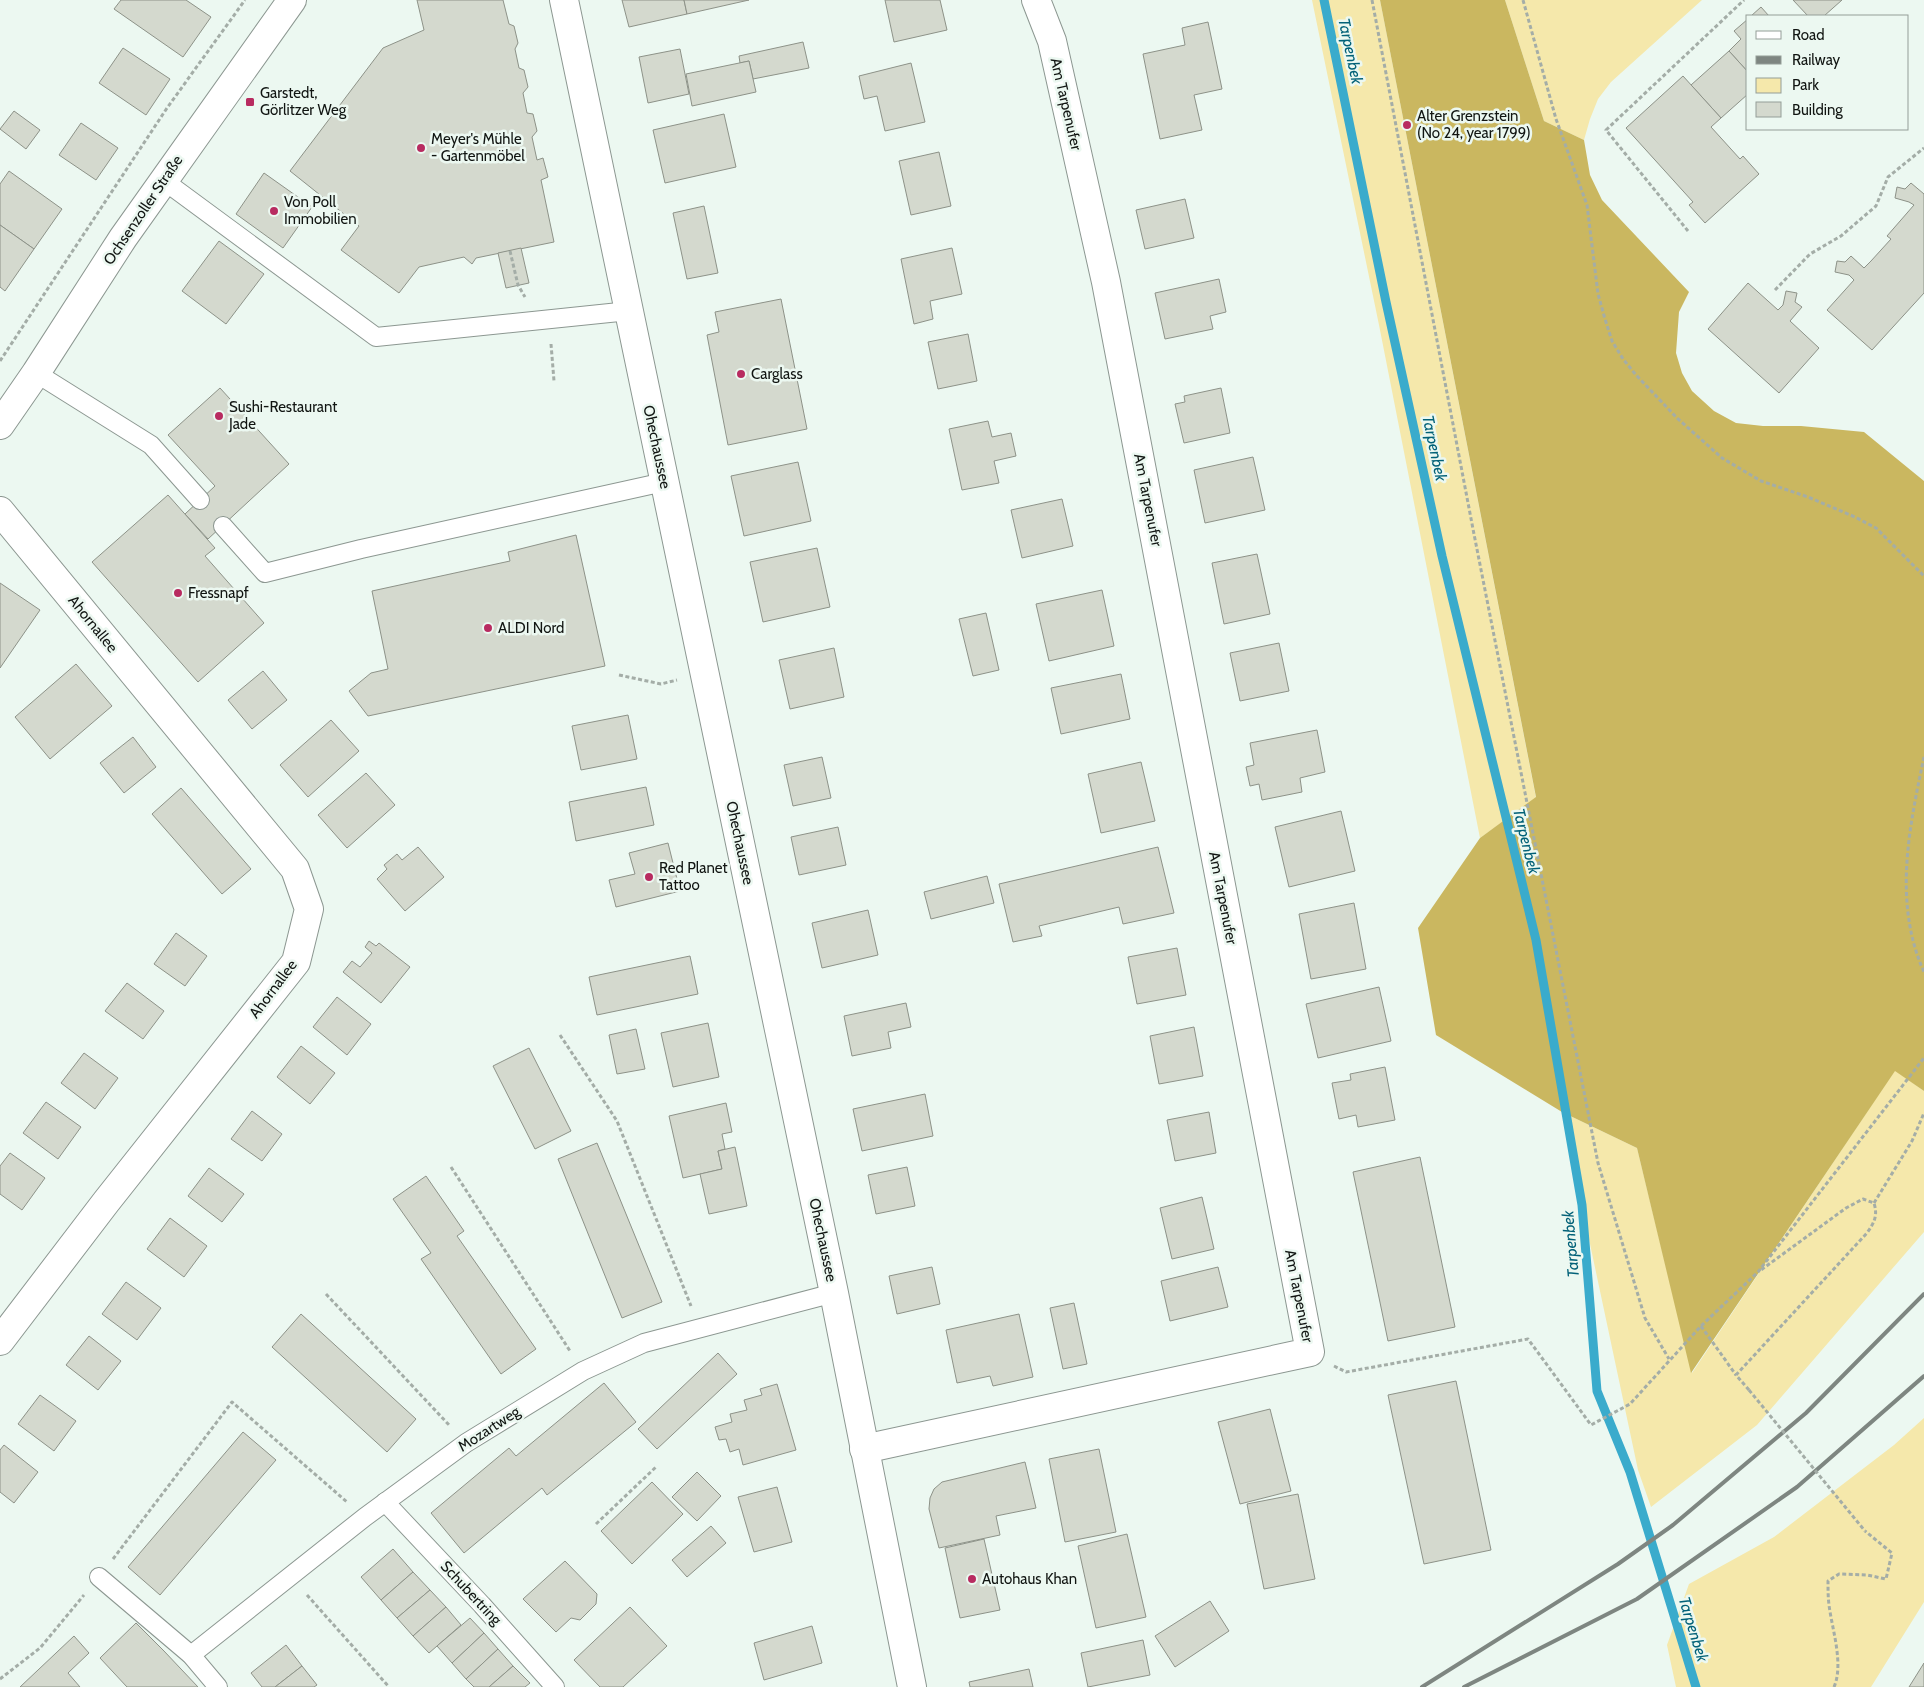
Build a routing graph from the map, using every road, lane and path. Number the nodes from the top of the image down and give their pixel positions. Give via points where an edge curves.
1 (245, 0) edge
2 (292, 0) edge
3 (564, 0) edge
4 (1036, 0) edge
5 (1372, 0) edge
6 (1523, 0) edge
7 (1744, 0) edge
8 (1924, 148) edge
9 (163, 180) junction
10 (1688, 231) dead end
11 (1774, 290) dead end
12 (629, 311) junction
13 (0, 361) edge
14 (36, 373) junction
15 (0, 425) edge
16 (664, 482) junction
17 (200, 500) dead end
18 (0, 511) edge
19 (223, 526) dead end
20 (1924, 576) edge
21 (705, 674) junction
22 (619, 675) dead end
23 (1924, 757) edge
24 (1924, 972) edge
25 (560, 1034) dead end
26 (1924, 1058) edge
27 (1924, 1113) edge
28 (451, 1167) dead end
29 (1874, 1204) junction
30 (1758, 1272) junction
31 (326, 1294) dead end
32 (834, 1294) junction
33 (1701, 1326) junction
34 (699, 1328) junction
35 (0, 1341) edge
36 (1310, 1352) junction
37 (1669, 1359) junction
38 (583, 1370) junction
39 (1736, 1376) junction
40 (466, 1442) junction
41 (864, 1449) junction
42 (656, 1467) dead end
43 (385, 1502) junction
44 (365, 1517) junction
45 (596, 1524) dead end
46 (99, 1576) junction
47 (290, 1576) junction
48 (191, 1655) junction
49 (0, 1679) edge
50 (218, 1687) edge
51 (389, 1687) edge
52 (555, 1687) edge
53 (912, 1687) edge
54 (1834, 1687) edge

1 - 13 path via 167,108
2 - 9 street, Ochsenzoller Straße
3 - 12 street, Ohechaussee
4 - 36 street, Am Tarpenufer via 1052,41 1106,282
5 - 37 path via 1598,1163 1645,1318
6 - 20 path via 1556,119 1587,205 1604,319 1623,359 1677,418 1722,458 1761,481 1808,497 1876,528
7 - 10 path via 1606,130
8 - 11 path via 1888,177 1876,206 1841,236 1810,254
9 - 12 lane via 376,337
9 - 14 street, Ochsenzoller Straße
12 - 16 street, Ohechaussee
14 - 15 street, Ochsenzoller Straße
14 - 17 lane via 150,444
16 - 19 lane via 265,573
16 - 21 street, Ohechaussee
18 - 35 street, Ahornallee via 295,869 309,909 296,962
21 - 22 path via 661,684
21 - 32 street, Ohechaussee
23 - 24 path via 1911,816 1906,892 1910,931
25 - 34 path via 617,1121
26 - 30 path
27 - 29 path via 1912,1141
28 - 38 path
29 - 30 path via 1863,1199 1846,1208
29 - 39 path via 1877,1212 1867,1233
30 - 33 path
31 - 40 path
32 - 34 lane, Mozartweg
32 - 41 street, Ohechaussee
33 - 37 path
33 - 39 path
34 - 38 lane, Mozartweg via 644,1343
36 - 37 path via 1346,1372 1528,1339 1591,1425 1630,1404
36 - 41 street, Am Tarpenufer
38 - 40 lane, Mozartweg
39 - 54 path, bridge via 1865,1531 1892,1553 1886,1579 1839,1574 1828,1581 1836,1643 1838,1679
40 - 43 lane, Mozartweg
41 - 53 street, Ohechaussee
42 - 45 path
43 - 44 lane, Mozartweg
43 - 52 lane, Schubertring
44 - 46 path via 232,1402
44 - 47 lane, Mozartweg
46 - 48 lane
46 - 49 path via 40,1648
47 - 48 lane, Mozartweg
47 - 51 path
48 - 50 lane

